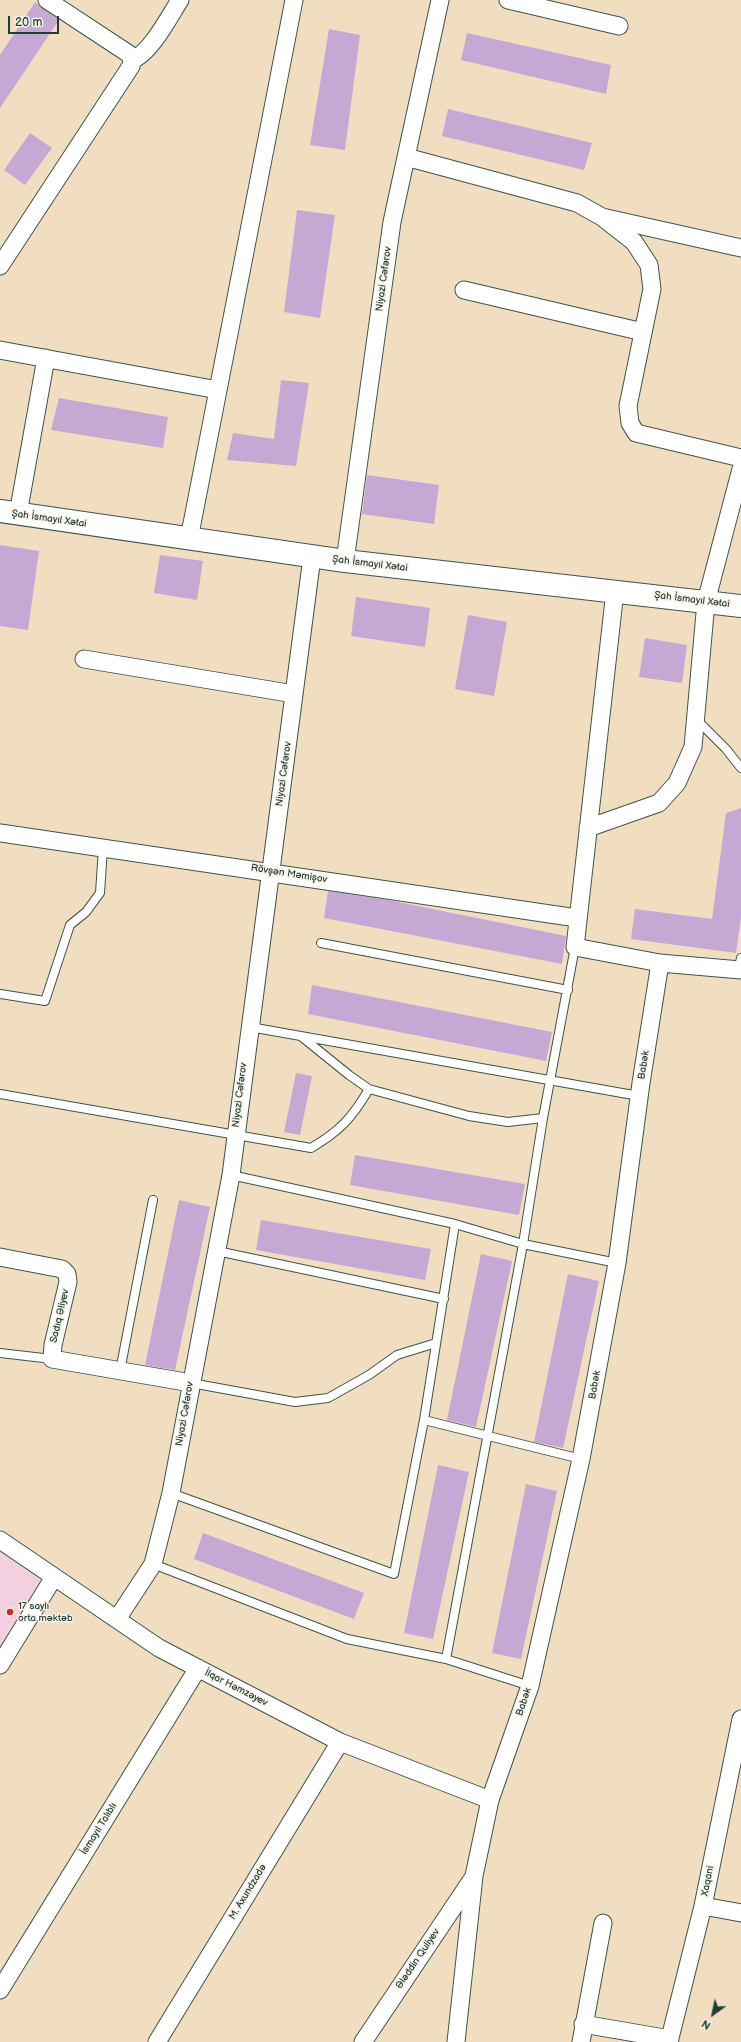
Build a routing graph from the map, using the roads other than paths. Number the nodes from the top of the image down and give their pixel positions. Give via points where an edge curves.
1 (47, 0) edge
2 (180, 0) edge
3 (294, 0) edge
4 (440, 0) edge
5 (508, 0) edge
6 (619, 26) dead end
7 (132, 60) junction
8 (406, 157) junction
9 (602, 217) junction
10 (741, 248) edge
11 (0, 266) edge
12 (464, 290) dead end
13 (643, 332) junction
14 (0, 350) edge
15 (46, 358) junction
16 (218, 390) junction
17 (741, 458) edge
18 (741, 469) edge
19 (9, 513) edge
20 (189, 539) junction
21 (312, 557) junction
22 (345, 561) junction
23 (615, 591) junction
24 (706, 602) junction
25 (741, 606) edge
26 (84, 659) dead end
27 (294, 694) junction
28 (696, 718) junction
29 (741, 768) edge
30 (588, 828) junction
31 (0, 833) edge
32 (103, 848) junction
33 (271, 872) junction
34 (577, 918) junction
35 (321, 943) dead end
36 (575, 947) junction
37 (660, 963) junction
38 (740, 966) edge
39 (568, 990) junction
40 (0, 994) edge
41 (249, 1027) junction
42 (301, 1036) junction
43 (551, 1081) junction
44 (369, 1090) junction
45 (0, 1094) edge
46 (639, 1096) junction
47 (543, 1118) junction
48 (235, 1135) junction
49 (231, 1175) junction
50 (153, 1200) dead end
51 (455, 1224) junction
52 (523, 1244) junction
53 (217, 1251) junction
54 (0, 1257) edge
55 (617, 1264) junction
56 (444, 1299) junction
57 (436, 1343) junction
58 (0, 1353) edge
59 (52, 1359) junction
60 (120, 1371) junction
61 (190, 1383) junction
62 (424, 1420) junction
63 (488, 1436) junction
64 (581, 1459) junction
65 (171, 1493) junction
66 (0, 1540) edge
67 (153, 1564) junction
68 (54, 1577) junction
69 (117, 1619) junction
70 (446, 1659) junction
71 (0, 1665) edge
72 (198, 1668) junction
73 (530, 1686) junction
74 (741, 1719) edge
75 (340, 1742) junction
76 (490, 1800) junction
77 (474, 1876) junction
78 (703, 1906) junction
79 (741, 1914) edge
80 (603, 1923) dead end
81 (0, 1990) edge
82 (583, 2024) junction
83 (670, 2041) edge
84 (157, 2042) edge
85 (363, 2042) edge
86 (456, 2042) edge
87 (581, 2042) edge

1 - 7 street via 129,54
2 - 7 street via 146,50
3 - 16 street
4 - 8 street, Niyazi Cəfərov
5 - 6 street
7 - 11 street via 129,71
8 - 9 street via 577,203
8 - 22 street, Niyazi Cəfərov via 392,222
9 - 10 street
9 - 13 street via 634,242 649,265 652,289
12 - 13 street
13 - 17 street via 628,406 630,423 636,433
14 - 15 street
15 - 16 street
15 - 19 street
16 - 20 street
18 - 24 street
19 - 20 main road, Şah İsmayıl Xətai
20 - 21 main road, Şah İsmayıl Xətai
21 - 22 main road, Şah İsmayıl Xətai
21 - 27 street, Niyazi Cəfərov
22 - 23 main road, Şah İsmayıl Xətai
23 - 24 main road, Şah İsmayıl Xətai
23 - 30 street
24 - 25 main road, Şah İsmayıl Xətai
24 - 28 street
26 - 27 street
27 - 33 street, Niyazi Cəfərov
28 - 29 lane via 726,748
28 - 30 street via 693,747 678,783 659,803
30 - 34 street
31 - 32 street, Rövşən Məmişov
32 - 33 street, Rövşən Məmişov
32 - 40 lane via 100,893 86,912 70,924 46,1001
33 - 34 street, Rövşən Məmişov
33 - 41 street, Niyazi Cəfərov
34 - 36 street
35 - 39 lane
36 - 37 street
36 - 39 lane
37 - 38 street
37 - 46 street, Babək
39 - 43 lane
41 - 42 lane
41 - 48 street, Niyazi Cəfərov
42 - 43 lane
42 - 44 lane
43 - 46 lane
43 - 47 lane
44 - 47 lane via 469,1116 508,1122
44 - 48 lane via 355,1113 333,1136 311,1148
45 - 48 lane
46 - 55 street, Babək
47 - 52 lane
48 - 49 street, Niyazi Cəfərov
49 - 51 lane
49 - 53 street, Niyazi Cəfərov
50 - 60 lane
51 - 52 lane
51 - 56 lane
52 - 55 lane
52 - 63 lane
53 - 56 lane
53 - 61 street, Niyazi Cəfərov
54 - 59 street, Sadıq Əliyev via 62,1269 67,1274 68,1282
55 - 64 street, Babək
56 - 57 lane
57 - 61 lane via 397,1355 369,1375 328,1398 295,1402
57 - 62 lane
58 - 59 lane
59 - 60 street
60 - 61 street
61 - 65 street, Niyazi Cəfərov
62 - 63 lane
62 - 65 lane via 394,1574
63 - 64 lane
63 - 70 lane
64 - 73 street, Babək
65 - 67 street, Niyazi Cəfərov
66 - 68 street, İlqar Həmzəyev
67 - 69 street, Niyazi Cəfərov
67 - 70 lane via 347,1639
68 - 69 street, İlqar Həmzəyev
68 - 71 street
69 - 72 street, İlqar Həmzəyev via 159,1648
70 - 73 lane
72 - 75 street, İlqar Həmzəyev
72 - 81 street, İsmayıl Talıblı
73 - 76 street, Babək
74 - 78 street, Xaqani
75 - 76 street, İlqar Həmzəyev
75 - 84 street, M. Axundzadə
76 - 77 street, Babək
77 - 85 street, Ələddin Quliyev
77 - 86 street, Babək
78 - 79 street
78 - 83 street, Xaqani
80 - 82 street
82 - 83 street
82 - 87 street

